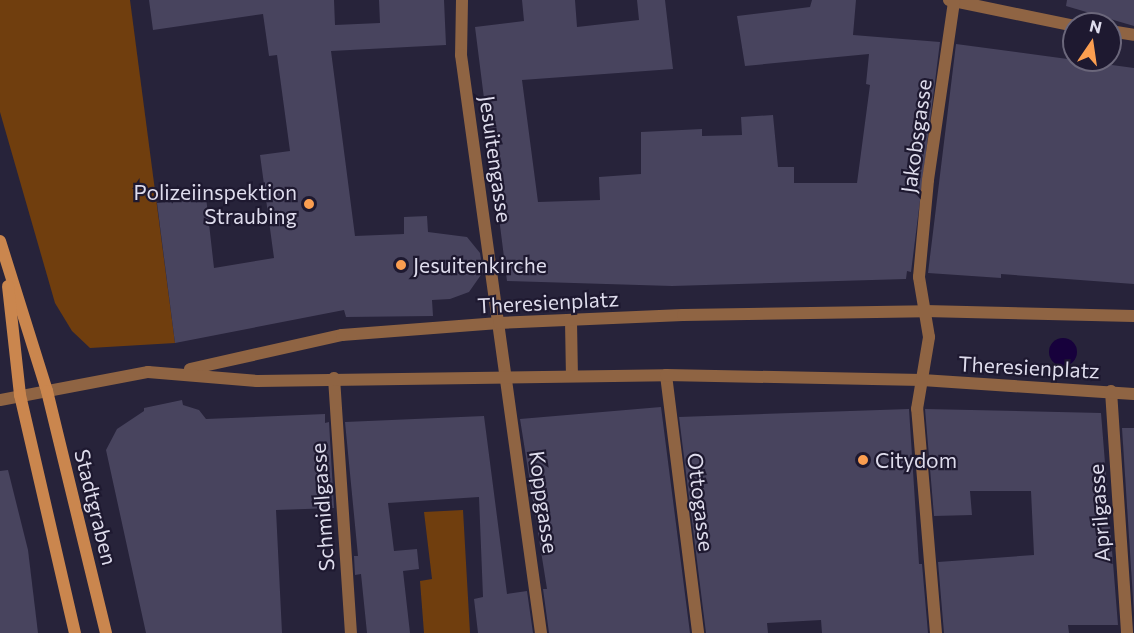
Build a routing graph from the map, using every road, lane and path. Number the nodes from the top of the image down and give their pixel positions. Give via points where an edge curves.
1 (462, 0) edge
2 (952, 1) edge
3 (1062, 24) edge
4 (0, 241) edge
5 (5, 258) junction
6 (925, 311) junction
7 (1134, 316) edge
8 (571, 321) junction
9 (499, 323) junction
10 (178, 372) junction
11 (666, 375) junction
12 (572, 376) junction
13 (505, 377) junction
14 (334, 378) junction
15 (922, 380) junction
16 (47, 390) junction
17 (1111, 391) junction
18 (1134, 394) edge
19 (20, 395) junction
20 (0, 400) edge
21 (75, 633) edge
22 (106, 633) edge
23 (351, 633) edge
24 (541, 633) edge
25 (698, 633) edge
26 (936, 633) edge
27 (1126, 633) edge

1 - 9 street, Jesuitengasse via 461,55
2 - 3 street
2 - 6 street, Jakobsgasse via 919,277
4 - 5 main road
5 - 16 main road, Stadtgraben
5 - 19 main road
6 - 7 street, Theresienplatz
6 - 8 street, Theresienplatz
6 - 15 street via 929,337
8 - 9 street, Theresienplatz
8 - 12 street
9 - 10 street, Theresienplatz via 342,335
9 - 13 street, Jesuitengasse
10 - 14 street, Theresienplatz via 257,381
10 - 16 street, Theresienplatz via 148,372
11 - 12 street, Theresienplatz
11 - 15 street, Theresienplatz
11 - 25 street, Ottogasse
12 - 13 street, Theresienplatz
13 - 14 street, Theresienplatz
13 - 24 street, Koppgasse
14 - 23 street, Schmidlgasse
15 - 17 street, Theresienplatz
15 - 26 street via 917,409
16 - 19 street, Theresienplatz
16 - 22 main road, Stadtgraben
17 - 18 street, Theresienplatz
17 - 27 street, Aprilgasse
19 - 20 street, Theresienplatz
19 - 21 main road

